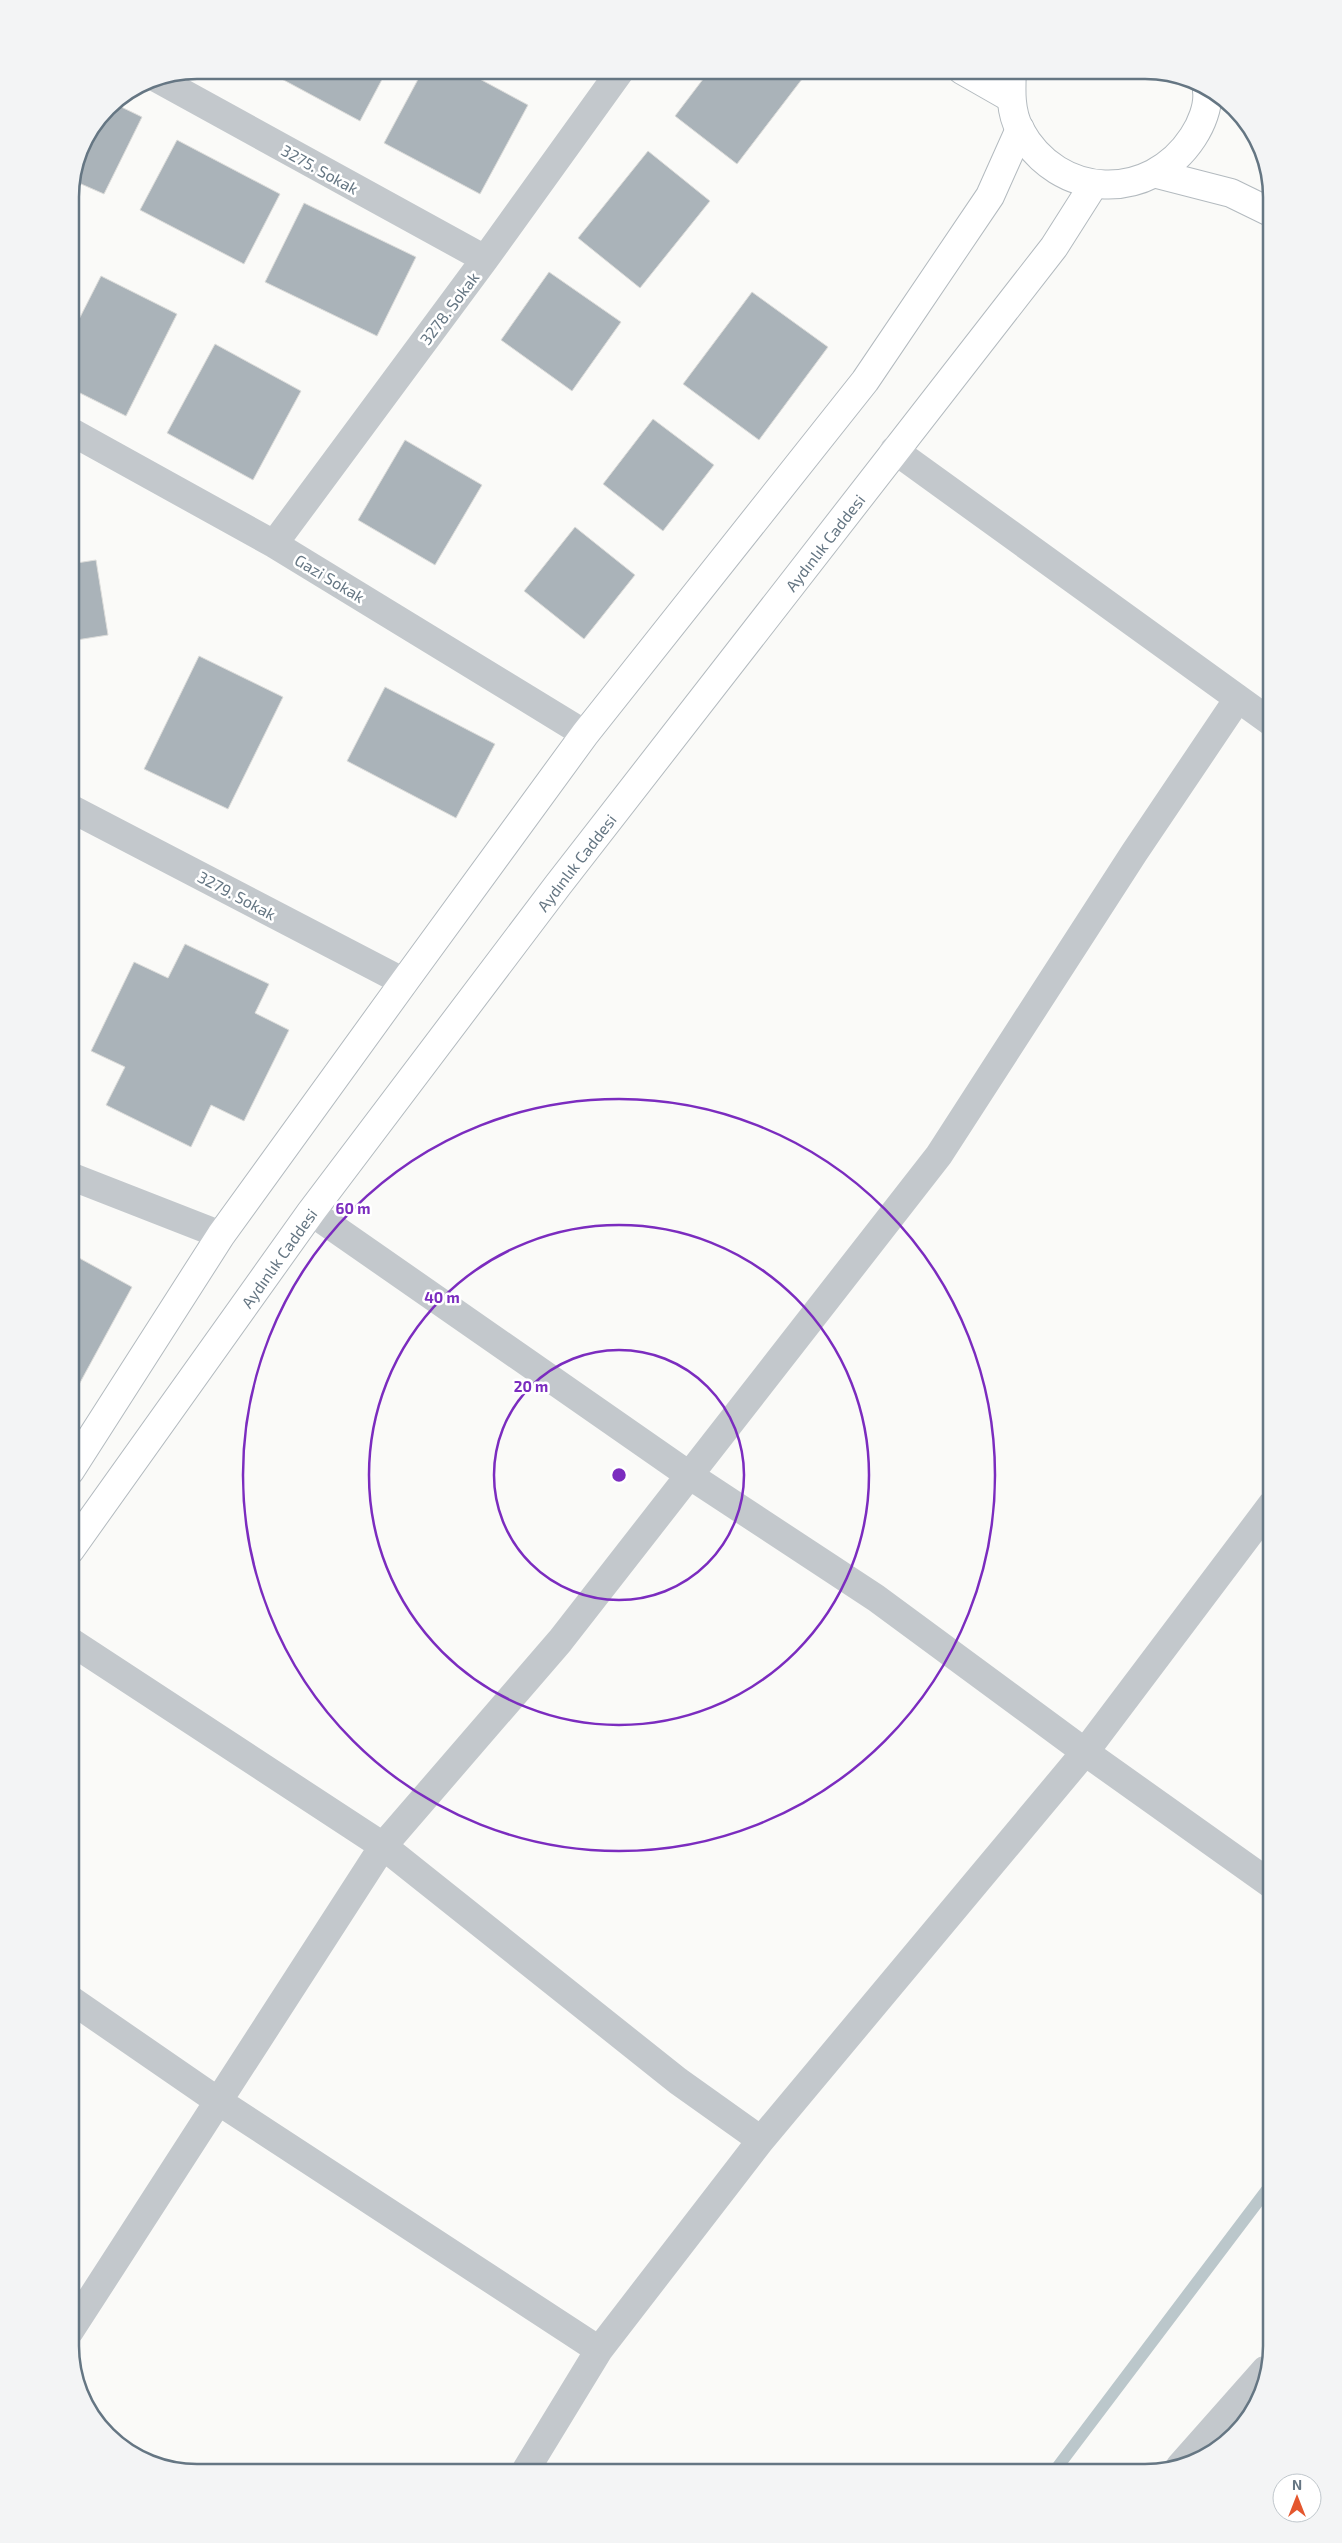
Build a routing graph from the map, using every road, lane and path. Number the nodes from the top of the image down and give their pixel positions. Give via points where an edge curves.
1 (615, 79) edge
2 (978, 79) edge
3 (1012, 79) edge
4 (166, 83) edge
5 (1011, 98) junction
6 (1213, 101) edge
7 (1020, 129) junction
8 (1157, 174) junction
9 (1094, 184) junction
10 (1263, 209) edge
11 (485, 259) junction
12 (79, 436) edge
13 (894, 450) junction
14 (274, 544) junction
15 (1237, 700) junction
16 (1263, 717) edge
17 (585, 734) junction
18 (79, 813) edge
19 (404, 982) junction
20 (79, 1180) edge
21 (311, 1212) junction
22 (221, 1235) junction
23 (79, 1457) edge
24 (689, 1475) junction
25 (1263, 1516) edge
26 (79, 1537) edge
27 (79, 1647) edge
28 (1085, 1752) junction
29 (383, 1846) junction
30 (1263, 1879) edge
31 (79, 2005) edge
32 (218, 2101) junction
33 (761, 2140) junction
34 (79, 2317) edge
35 (599, 2350) junction
36 (1259, 2377) edge
37 (1190, 2455) edge
38 (529, 2464) edge

1 - 11 street, 3278. Sokak
2 - 5 main road
3 - 5 main road
4 - 11 street, 3275. Sokak
5 - 7 main road
6 - 8 main road via 1182,153
7 - 9 main road via 1038,156 1064,174
7 - 17 main road via 990,196 865,381
8 - 9 main road via 1126,184
8 - 10 main road via 1231,193
9 - 13 main road, Aydınlık Caddesi via 1054,247
11 - 14 street, 3278. Sokak
12 - 14 street, Gazi Sokak
13 - 15 street
13 - 21 main road, Aydınlık Caddesi via 558,885
14 - 17 street, Gazi Sokak
15 - 16 street
15 - 24 street via 939,1155
17 - 19 main road
18 - 19 street, 3279. Sokak
19 - 22 main road
20 - 22 street
21 - 24 street
21 - 26 main road, Aydınlık Caddesi
22 - 23 main road
24 - 28 street via 876,1598
24 - 29 street via 560,1641
25 - 28 street
27 - 29 street
28 - 30 street
28 - 33 street
29 - 32 street
29 - 33 street via 678,2081
31 - 32 street
32 - 34 street
32 - 35 street
33 - 35 street
35 - 38 street
36 - 37 street

